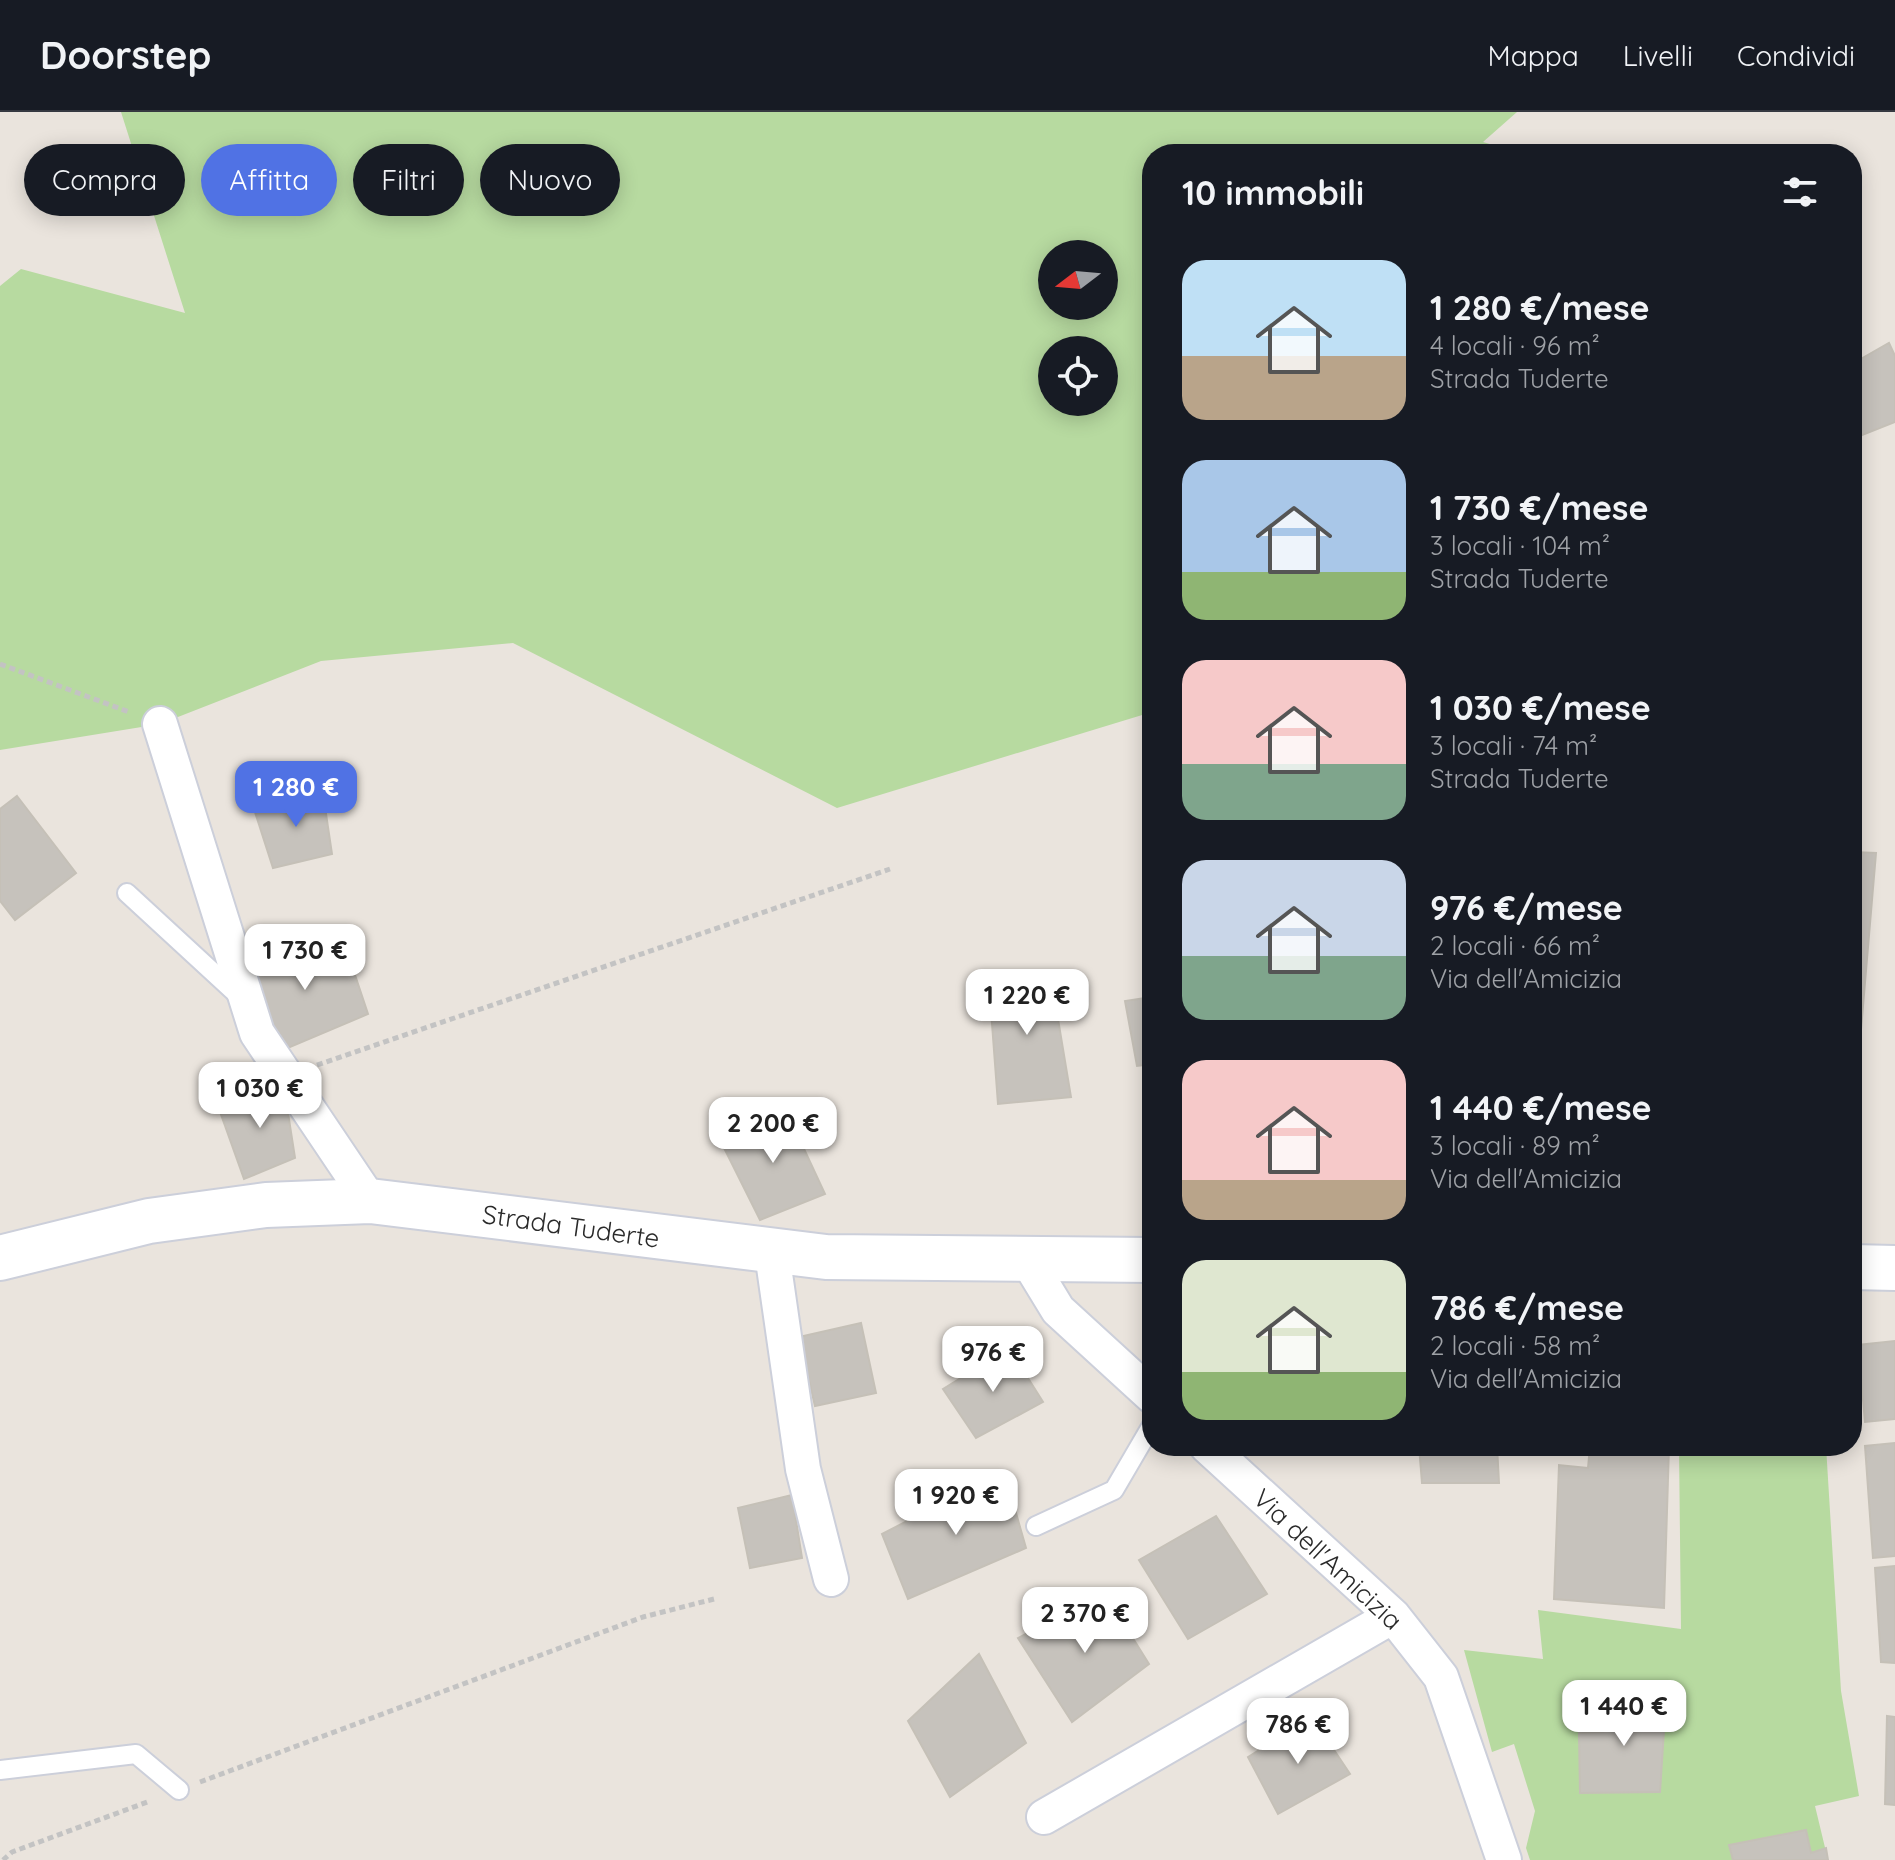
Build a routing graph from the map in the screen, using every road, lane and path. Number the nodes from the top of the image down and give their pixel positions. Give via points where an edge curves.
1 (0, 664) edge
2 (160, 724) joint
3 (890, 869) dead end
4 (127, 893) dead end
5 (248, 1005) junction
6 (286, 1075) junction
7 (370, 1201) junction
8 (772, 1253) junction
9 (0, 1258) edge
10 (1027, 1259) junction
11 (1142, 1260) edge
12 (1862, 1267) edge
13 (1895, 1268) edge
14 (1142, 1387) edge
15 (1142, 1442) edge
16 (1218, 1456) edge
17 (1036, 1526) dead end
18 (831, 1579) dead end
19 (714, 1599) dead end
20 (1393, 1616) junction
21 (0, 1770) edge
22 (179, 1790) junction
23 (1044, 1817) dead end
24 (3, 1860) edge
25 (1504, 1860) edge

1 - 2 path
2 - 5 street
3 - 6 path
4 - 5 lane
5 - 6 street via 257,1033
6 - 7 street
7 - 8 main road, Strada Tuderte
7 - 9 main road, Strada Tuderte via 266,1205 149,1221
8 - 10 main road, Strada Tuderte
8 - 18 street via 803,1469
10 - 11 main road, Strada Tuderte
10 - 14 street via 1058,1310
12 - 13 main road
15 - 17 lane via 1114,1490
16 - 20 street, Via dell'Amicizia
19 - 22 path via 643,1617
20 - 23 street
20 - 25 street, Via dell'Amicizia via 1441,1677
21 - 22 lane via 136,1754
22 - 24 path via 12,1852

